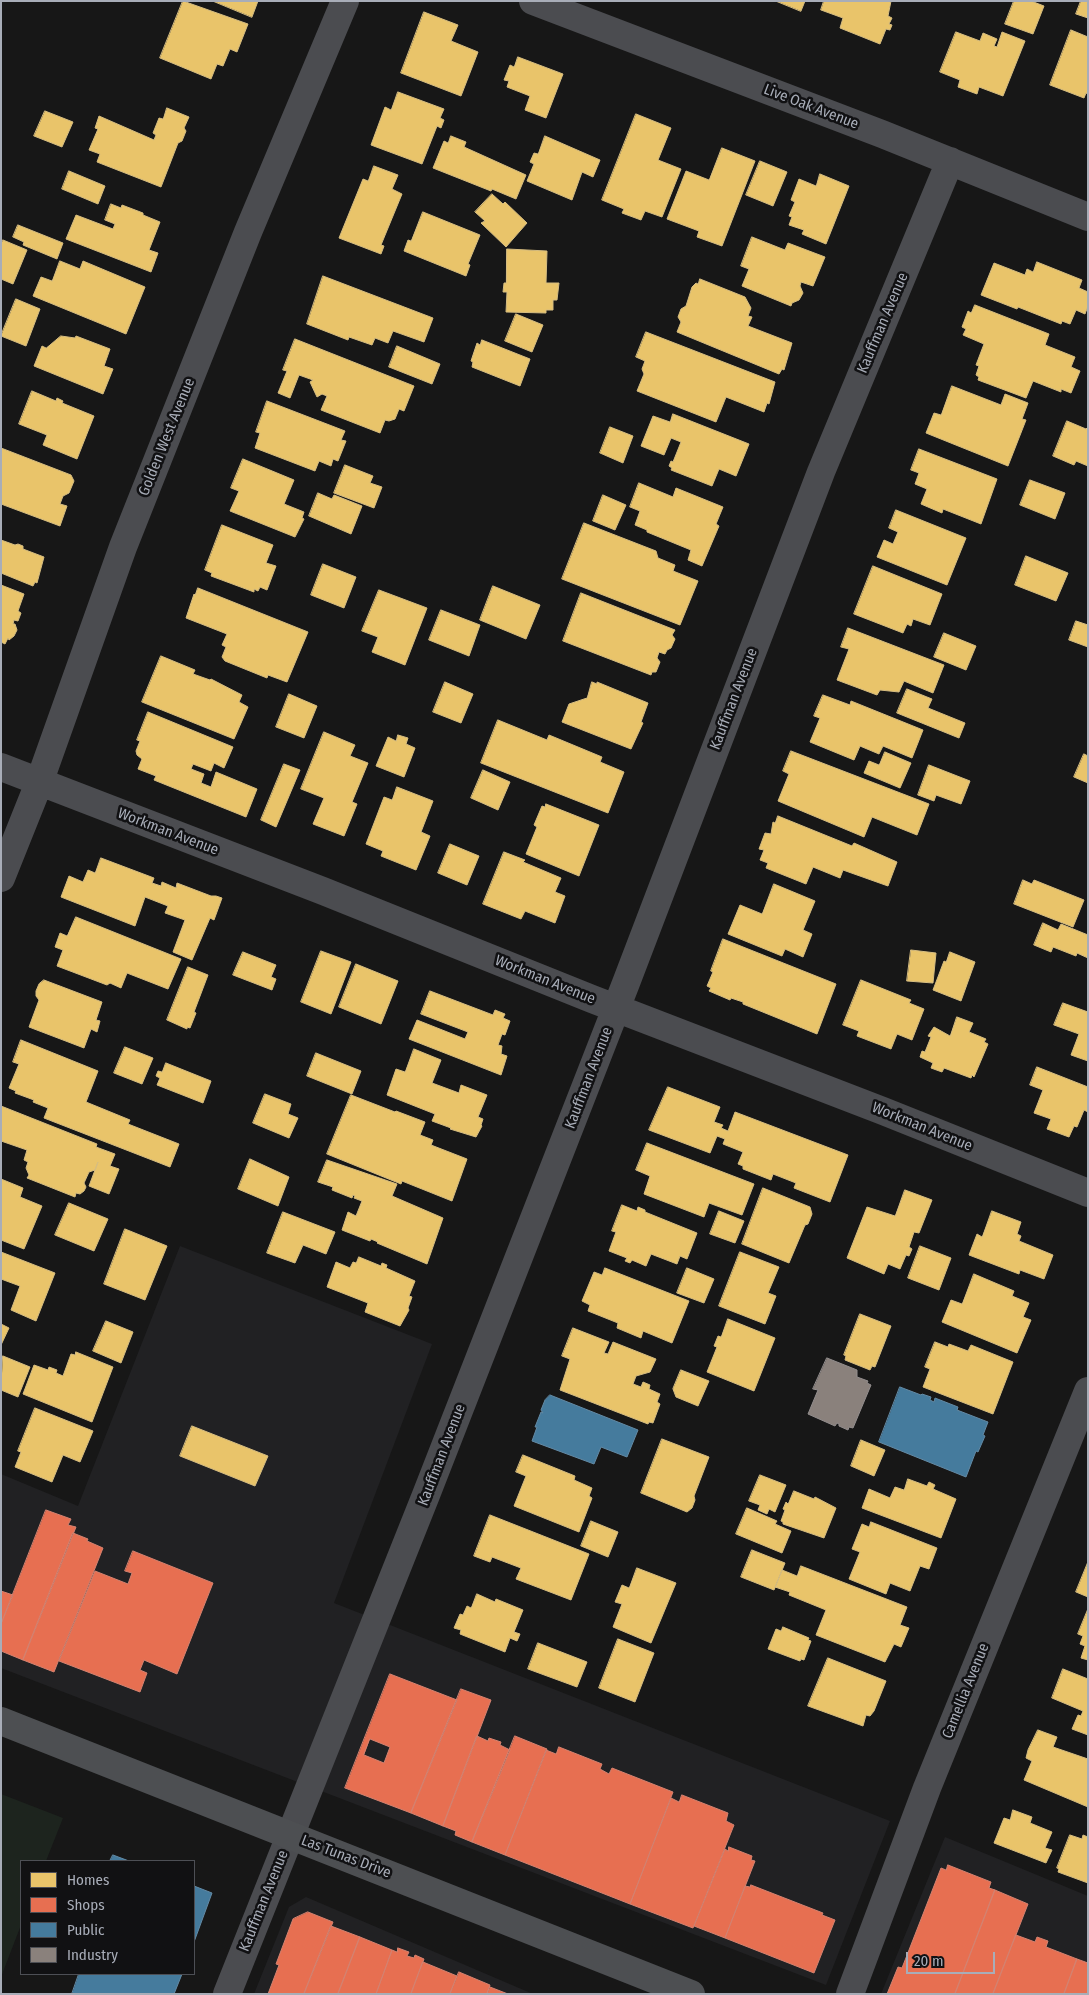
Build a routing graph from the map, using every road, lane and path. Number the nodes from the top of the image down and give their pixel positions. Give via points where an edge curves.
1 (345, 1) edge
2 (533, 1) edge
3 (950, 161) junction
4 (1088, 217) edge
5 (1, 767) edge
6 (39, 783) junction
7 (1, 878) edge
8 (617, 1008) junction
9 (1088, 1193) edge
10 (1088, 1391) edge
11 (1, 1721) edge
12 (290, 1835) junction
13 (227, 1994) edge
14 (691, 1994) edge
15 (850, 1994) edge

1 - 6 street, Golden West Avenue via 248,232 123,548
2 - 3 street, Live Oak Avenue
3 - 4 street, Live Oak Avenue
3 - 8 street, Kauffman Avenue via 821,472
5 - 6 street, Workman Avenue
6 - 7 street, Golden West Avenue
6 - 8 street, Workman Avenue
8 - 9 street, Workman Avenue
8 - 12 street, Kauffman Avenue
10 - 15 street, Camellia Avenue via 927,1788
11 - 12 main road, Las Tunas Drive
12 - 13 street, Kauffman Avenue
12 - 14 main road, Las Tunas Drive

